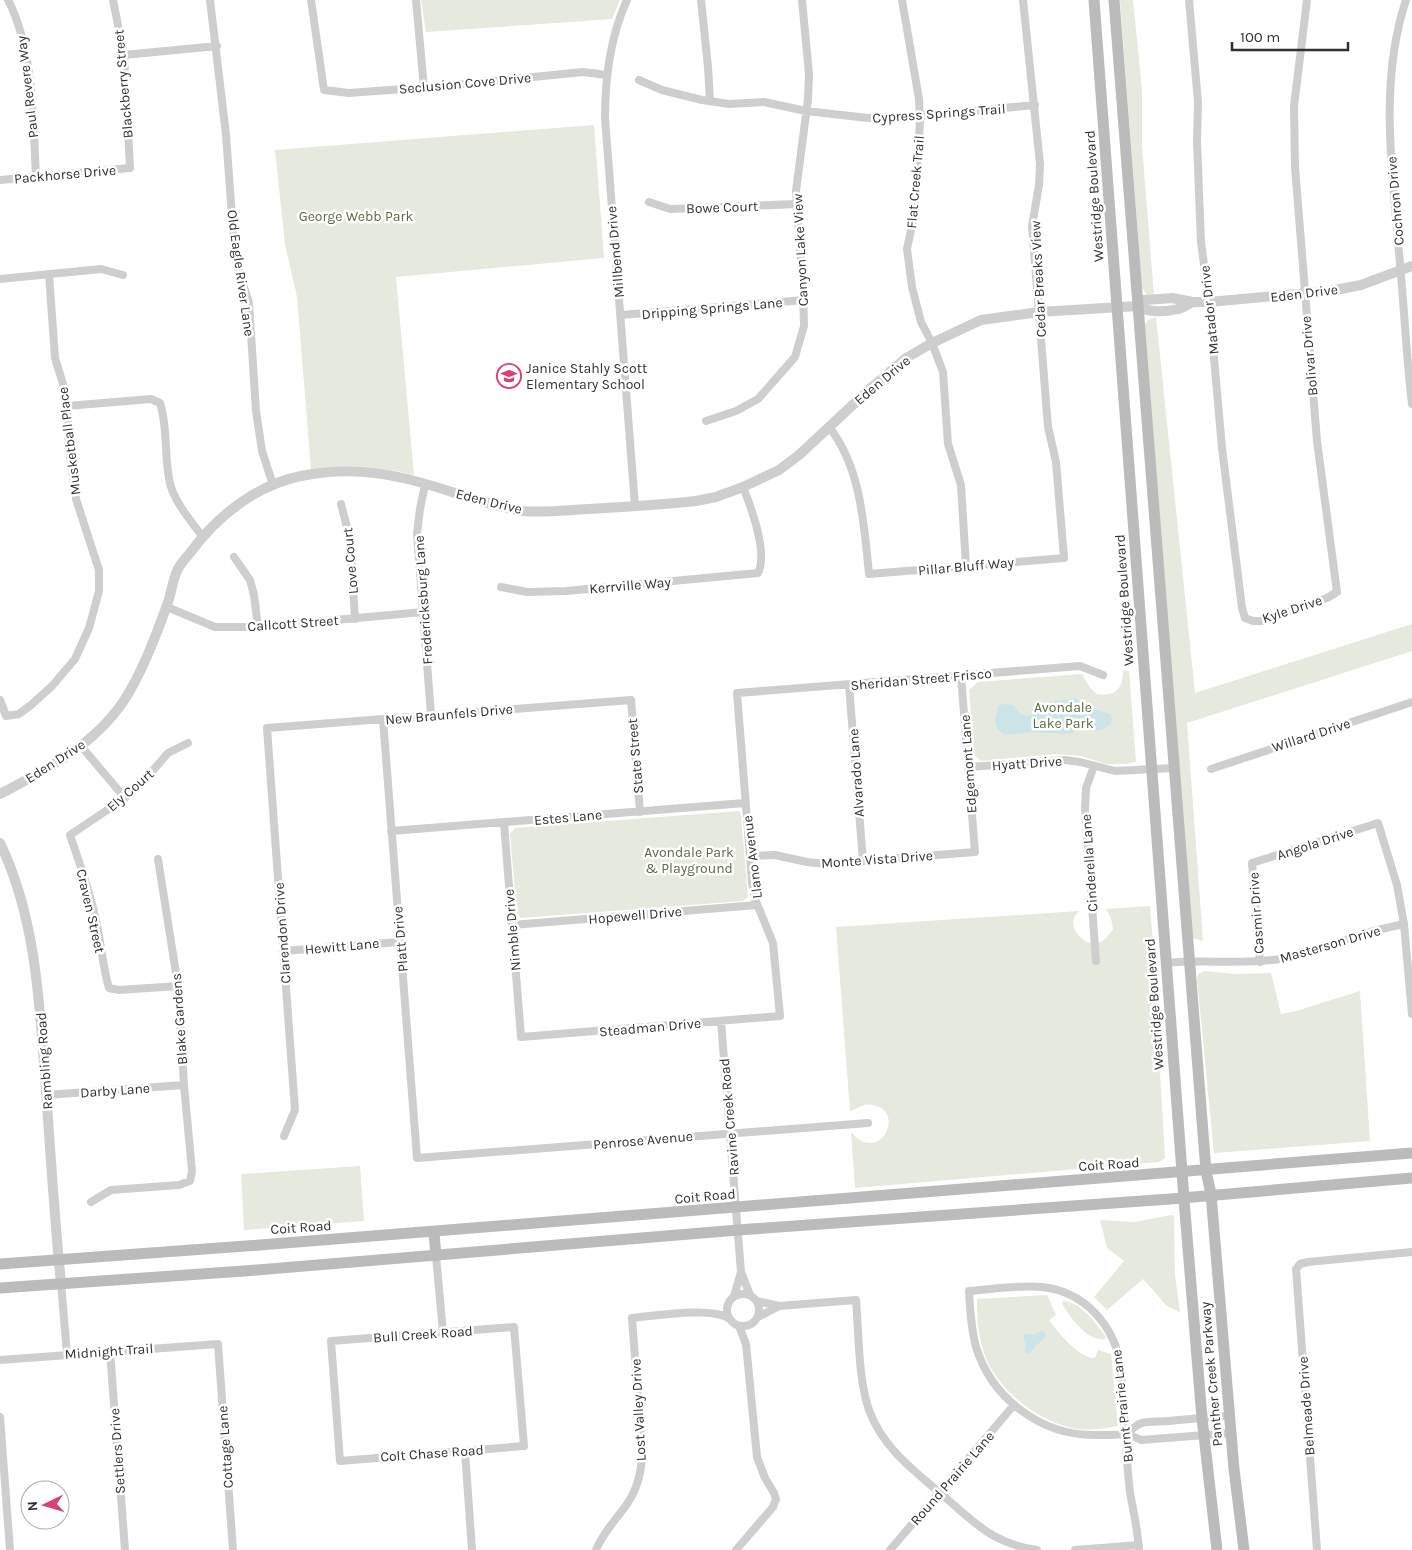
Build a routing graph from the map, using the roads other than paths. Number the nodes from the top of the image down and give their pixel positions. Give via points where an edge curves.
1 (8, 0) edge
2 (113, 0) edge
3 (210, 0) edge
4 (311, 0) edge
5 (416, 0) edge
6 (627, 0) edge
7 (701, 0) edge
8 (802, 0) edge
9 (902, 0) edge
10 (1023, 0) edge
11 (1094, 0) edge
12 (1114, 0) edge
13 (1189, 0) edge
14 (1307, 0) edge
15 (1406, 0) edge
16 (216, 46) junction
17 (124, 54) junction
18 (607, 75) junction
19 (639, 80) dead end
20 (424, 88) junction
21 (710, 101) junction
22 (1035, 105) junction
23 (806, 112) junction
24 (920, 116) junction
25 (130, 168) joint
26 (36, 176) junction
27 (0, 180) edge
28 (649, 202) dead end
29 (797, 204) junction
30 (1412, 266) edge
31 (1401, 271) junction
32 (49, 274) junction
33 (123, 275) dead end
34 (0, 279) edge
35 (1304, 294) junction
36 (804, 300) junction
37 (1209, 302) junction
38 (1138, 306) junction
39 (1118, 308) junction
40 (1039, 312) junction
41 (620, 315) junction
42 (932, 343) junction
43 (1412, 404) edge
44 (67, 406) junction
45 (706, 421) dead end
46 (829, 428) junction
47 (273, 485) junction
48 (425, 485) junction
49 (743, 487) junction
50 (341, 504) dead end
51 (635, 506) junction
52 (202, 536) junction
53 (234, 557) dead end
54 (1064, 558) joint
55 (966, 566) junction
56 (501, 587) dead end
57 (1338, 592) joint
58 (166, 607) junction
59 (423, 612) junction
60 (1245, 618) joint
61 (355, 619) junction
62 (258, 627) junction
63 (1103, 675) dead end
64 (961, 676) junction
65 (849, 684) junction
66 (737, 694) joint
67 (0, 700) edge
68 (631, 700) joint
69 (1412, 702) edge
70 (431, 715) junction
71 (383, 719) junction
72 (267, 728) joint
73 (188, 743) dead end
74 (81, 746) junction
75 (1094, 766) junction
76 (969, 767) junction
77 (1174, 768) junction
78 (1211, 769) dead end
79 (1152, 770) junction
80 (0, 794) edge
81 (125, 798) junction
82 (746, 804) junction
83 (640, 812) junction
84 (504, 822) junction
85 (392, 831) junction
86 (70, 835) joint
87 (0, 843) edge
88 (975, 852) joint
89 (750, 856) junction
90 (158, 859) dead end
91 (863, 861) junction
92 (1252, 863) joint
93 (757, 905) junction
94 (1404, 924) junction
95 (512, 925) junction
96 (400, 942) junction
97 (283, 951) junction
98 (1190, 961) junction
99 (1096, 962) dead end
100 (1260, 962) junction
101 (1166, 963) junction
102 (178, 986) junction
103 (1412, 1014) edge
104 (780, 1016) joint
105 (721, 1021) junction
106 (521, 1037) joint
107 (184, 1085) junction
108 (46, 1094) junction
109 (868, 1123) dead end
110 (730, 1133) junction
111 (284, 1136) dead end
112 (1412, 1153) edge
113 (417, 1158) joint
114 (1206, 1171) junction
115 (1182, 1173) junction
116 (1412, 1178) edge
117 (1211, 1194) junction
118 (1184, 1197) junction
119 (91, 1202) dead end
120 (736, 1208) junction
121 (738, 1230) junction
122 (434, 1233) junction
123 (1412, 1252) edge
124 (436, 1256) junction
125 (59, 1260) junction
126 (0, 1264) edge
127 (741, 1272) junction
128 (61, 1283) junction
129 (0, 1288) edge
130 (754, 1298) junction
131 (731, 1300) junction
132 (779, 1306) junction
133 (710, 1312) junction
134 (730, 1319) junction
135 (756, 1320) junction
136 (739, 1326) junction
137 (443, 1332) junction
138 (218, 1344) joint
139 (746, 1344) junction
140 (110, 1351) junction
141 (67, 1354) junction
142 (0, 1360) edge
143 (1014, 1405) junction
144 (1229, 1416) junction
145 (0, 1417) edge
146 (1202, 1418) junction
147 (1126, 1433) junction
148 (1231, 1433) junction
149 (1204, 1436) junction
150 (524, 1446) joint
151 (464, 1451) junction
152 (340, 1461) joint
153 (939, 1492) junction
154 (1139, 1547) edge
155 (10, 1550) edge
156 (125, 1550) edge
157 (233, 1550) edge
158 (472, 1550) edge
159 (596, 1550) edge
160 (736, 1550) edge
161 (890, 1550) edge
162 (1037, 1550) edge
163 (1075, 1550) edge
164 (1217, 1550) edge
165 (1244, 1550) edge
166 (1317, 1550) edge

1 - 26 street, Paul Revere Way via 23,36 27,61
2 - 17 street, Blackberry Street
3 - 16 street, Old Eagle River Lane
4 - 20 street, Seclusion Cove Drive via 324,90 349,93
5 - 20 street
6 - 18 street, Millbend Drive via 617,22
7 - 21 street
8 - 23 street, Canyon Lake View via 809,74
9 - 24 street, Flat Creek Trail
10 - 22 street, Cedar Breaks View
11 - 39 main road, Westridge Boulevard
12 - 38 main road
13 - 37 street, Matador Drive via 1198,102 1201,242
14 - 35 street, Bolivar Drive via 1294,106
15 - 31 street, Cochron Drive via 1398,24 1390,146
16 - 17 street
16 - 47 street, Old Eagle River Lane via 234,244 248,303 262,451
17 - 25 street, Blackberry Street
18 - 20 street, Seclusion Cove Drive via 583,72
18 - 41 street, Millbend Drive via 606,146
19 - 21 street, Cypress Springs Trail via 662,90
21 - 23 street, Cypress Springs Trail via 729,104 764,102
22 - 24 street, Cypress Springs Trail
22 - 40 street, Cedar Breaks View via 1040,185 1032,226
23 - 24 street, Cypress Springs Trail via 868,118
23 - 29 street, Canyon Lake View
24 - 42 street, Flat Creek Trail via 914,216 907,249 921,322
25 - 26 street, Packhorse Drive
26 - 27 street, Packhorse Drive
28 - 29 street, Bowe Court via 670,209
29 - 36 street, Canyon Lake View
30 - 31 street, Eden Drive
31 - 35 street, Eden Drive via 1361,285
31 - 43 street, Cochron Drive
32 - 33 street via 100,269
32 - 34 street
32 - 44 street, Musketball Place via 55,358
35 - 37 street, Eden Drive
35 - 57 street, Bolivar Drive via 1316,441
36 - 41 street, Dripping Springs Lane
36 - 45 street, Canyon Lake View via 804,326 795,357 758,399
37 - 38 street, Eden Drive via 1172,298 1142,300
37 - 60 street, Matador Drive via 1222,448
38 - 39 street, Eden Drive
38 - 77 main road
39 - 40 street, Eden Drive
39 - 79 main road, Westridge Boulevard
40 - 42 street, Eden Drive via 981,320
40 - 54 street, Cedar Breaks View via 1048,427 1056,462
41 - 51 street, Millbend Drive
42 - 46 street, Eden Drive via 906,358
42 - 55 street, Flat Creek Trail via 943,372 948,444 961,485
44 - 52 street via 151,398 160,404 165,417 172,488 180,507
44 - 67 street, Musketball Place via 76,499 99,570 99,591 89,628 75,659 52,686 19,714 6,716
46 - 49 street, Eden Drive via 779,470
46 - 55 street, Pillar Bluff Way via 838,439 861,502 869,574
47 - 48 street, Eden Drive via 299,476 328,472 378,474
47 - 52 street, Eden Drive via 245,500
48 - 51 street, Eden Drive via 527,511
48 - 59 street, Fredericksburg Lane via 417,534
49 - 51 street, Eden Drive via 696,501
49 - 56 street, Kerrville Way via 757,529 761,556 758,573 566,591 527,592
50 - 61 street, Love Court via 350,539
52 - 58 street, Eden Drive via 178,570
53 - 62 street via 250,580
54 - 55 street, Pillar Bluff Way
57 - 60 street, Kyle Drive via 1262,620
58 - 62 street, Callcott Street via 215,627
58 - 74 street, Eden Drive via 122,702
59 - 61 street, Callcott Street
59 - 70 street, Fredericksburg Lane
61 - 62 street, Callcott Street
63 - 64 street, Sheridan Street Frisco via 1080,666
64 - 65 street, Sheridan Street Frisco
64 - 76 street, Edgemont Lane
65 - 66 street, Sheridan Street Frisco
65 - 91 street, Alvarado Lane
66 - 82 street, Llano Avenue
68 - 70 street, New Braunfels Drive
68 - 83 street, State Street
69 - 78 street, Willard Drive
70 - 71 street, New Braunfels Drive
71 - 72 street, New Braunfels Drive
71 - 85 street, Platt Drive
72 - 97 street, Clarendon Drive
73 - 81 street, Ely Court via 168,753
74 - 80 street, Eden Drive via 49,768
74 - 81 street
75 - 76 street, Hyatt Drive via 1065,760
75 - 79 street, Hyatt Drive via 1115,771
75 - 99 street, Cinderella Lane via 1086,788 1085,808
76 - 88 street, Edgemont Lane
77 - 79 street, Hyatt Drive
77 - 98 main road
79 - 101 main road, Westridge Boulevard
81 - 86 street, Ely Court
82 - 83 street, Estes Lane
82 - 89 street, Llano Avenue
83 - 84 street, Estes Lane
84 - 85 street, Estes Lane
84 - 95 street, Nimble Drive
85 - 96 street, Platt Drive
86 - 102 street, Craven Street via 95,917 109,988
87 - 108 street, Rambling Road via 18,887 28,926 39,989
88 - 91 street, Monte Vista Drive
89 - 91 street, Monte Vista Drive via 775,855 817,864
89 - 93 street, Llano Avenue
90 - 102 street, Blake Gardens
92 - 94 street, Angola Drive via 1378,823 1397,884
92 - 100 street, Casmir Drive
93 - 95 street, Hopewell Drive
93 - 104 street, Llano Avenue via 770,931 774,948
94 - 100 street, Masterson Drive via 1303,954
94 - 103 street
95 - 106 street, Nimble Drive
96 - 97 street, Hewitt Lane
96 - 113 street, Platt Drive
97 - 111 street, Clarendon Drive via 295,1110
98 - 100 street, Masterson Drive
98 - 101 street, Masterson Drive
98 - 114 main road
101 - 115 main road, Westridge Boulevard
102 - 107 street, Blake Gardens
104 - 105 street, Steadman Drive
105 - 106 street, Steadman Drive
105 - 110 street, Ravine Creek Road
107 - 108 street, Darby Lane
107 - 119 street, Blake Gardens via 192,1171 190,1181 179,1185 111,1190
108 - 125 street, Rambling Road
109 - 110 street, Penrose Avenue
110 - 113 street, Penrose Avenue
110 - 120 street, Ravine Creek Road
112 - 114 main road, Coit Road
114 - 115 main road, Coit Road
114 - 117 main road
115 - 118 main road, Westridge Boulevard
115 - 120 main road, Coit Road
116 - 117 main road
117 - 118 main road
117 - 144 main road, Panther Creek Parkway
118 - 121 main road
118 - 146 main road, Panther Creek Parkway
120 - 121 street, Ravine Creek Road
120 - 122 main road, Coit Road
121 - 124 main road
121 - 127 street, Ravine Creek Road
122 - 124 main road
122 - 125 main road, Coit Road
123 - 166 street, Belmeade Drive via 1308,1262 1296,1269
124 - 128 main road
124 - 137 street
125 - 126 main road, Coit Road
125 - 128 street, Rambling Road
127 - 130 street, Ravine Creek Road
127 - 131 street, Ravine Creek Road
128 - 129 main road
128 - 141 street
130 - 131 street via 742,1294
130 - 132 street
130 - 135 street via 760,1309
131 - 133 street
131 - 134 street via 727,1311
132 - 135 street
132 - 153 street via 856,1300 862,1379 872,1418 894,1452
133 - 134 street
133 - 159 street, Lost Valley Drive via 632,1318 641,1467 630,1498
134 - 136 street
135 - 136 street via 747,1326
135 - 139 street
136 - 139 street
137 - 150 street, Bull Creek Road via 514,1327
137 - 152 street, Bull Creek Road via 331,1341
138 - 140 street, Midnight Trail
138 - 157 street, Cottage Lane
139 - 160 street via 756,1450 761,1471 776,1499 773,1507
140 - 141 street, Midnight Trail
140 - 156 street, Settlers Drive
141 - 142 street, Midnight Trail
143 - 147 street via 1038,1422 1066,1432 1095,1435
143 - 147 street, Burnt Prairie Lane via 994,1384 980,1358 972,1330 968,1291 1043,1287 1068,1294 1090,1308 1107,1327 1118,1351
143 - 153 street, Round Prairie Lane
144 - 146 street
144 - 148 main road, Panther Creek Parkway
145 - 155 street
146 - 147 street via 1141,1423
146 - 149 main road, Panther Creek Parkway
147 - 149 street via 1141,1440
147 - 154 street, Burnt Prairie Lane via 1130,1491
148 - 149 street
148 - 165 main road, Panther Creek Parkway
149 - 164 main road, Panther Creek Parkway
150 - 151 street, Colt Chase Road
151 - 152 street, Colt Chase Road
151 - 158 street
153 - 161 street, Round Prairie Lane
153 - 162 street via 992,1535
154 - 163 street

